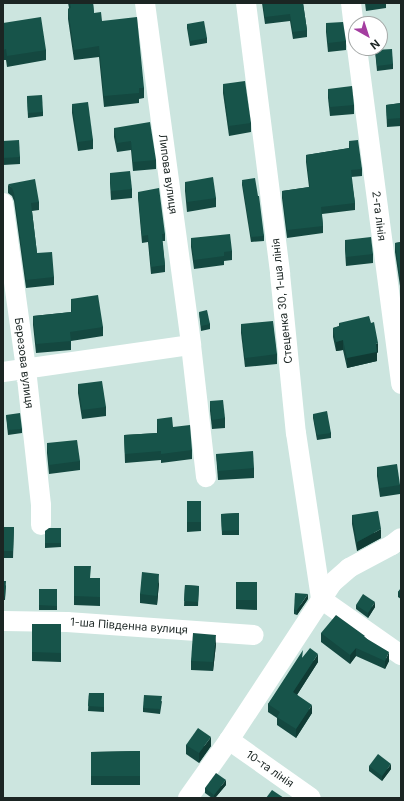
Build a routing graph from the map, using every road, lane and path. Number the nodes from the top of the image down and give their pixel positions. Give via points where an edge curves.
1 (145, 3) edge
2 (246, 3) edge
3 (351, 3) edge
4 (353, 16) edge
5 (358, 56) edge
6 (3, 203) edge
7 (191, 345) junction
8 (26, 369) junction
9 (3, 372) edge
10 (401, 384) edge
11 (206, 477) dead end
12 (41, 525) dead end
13 (401, 538) edge
14 (321, 599) junction
15 (3, 621) edge
16 (254, 635) dead end
17 (401, 655) edge
18 (229, 740) junction
19 (188, 798) edge
20 (311, 798) edge

1 - 7 street, Липова вулиця
2 - 14 street, Стеценка 30, 1-ша лінія via 280,274 296,433
3 - 4 street
5 - 10 street, 2-га лінія
6 - 8 street, Березова вулиця
7 - 8 street
7 - 11 street, Липова вулиця
8 - 9 street
8 - 12 street, Березова вулиця
13 - 14 street via 349,568 332,583
14 - 17 street
14 - 18 street
15 - 16 street, 1-ша Південна вулиця via 66,622
18 - 19 street
18 - 20 street, 10-та лінія

